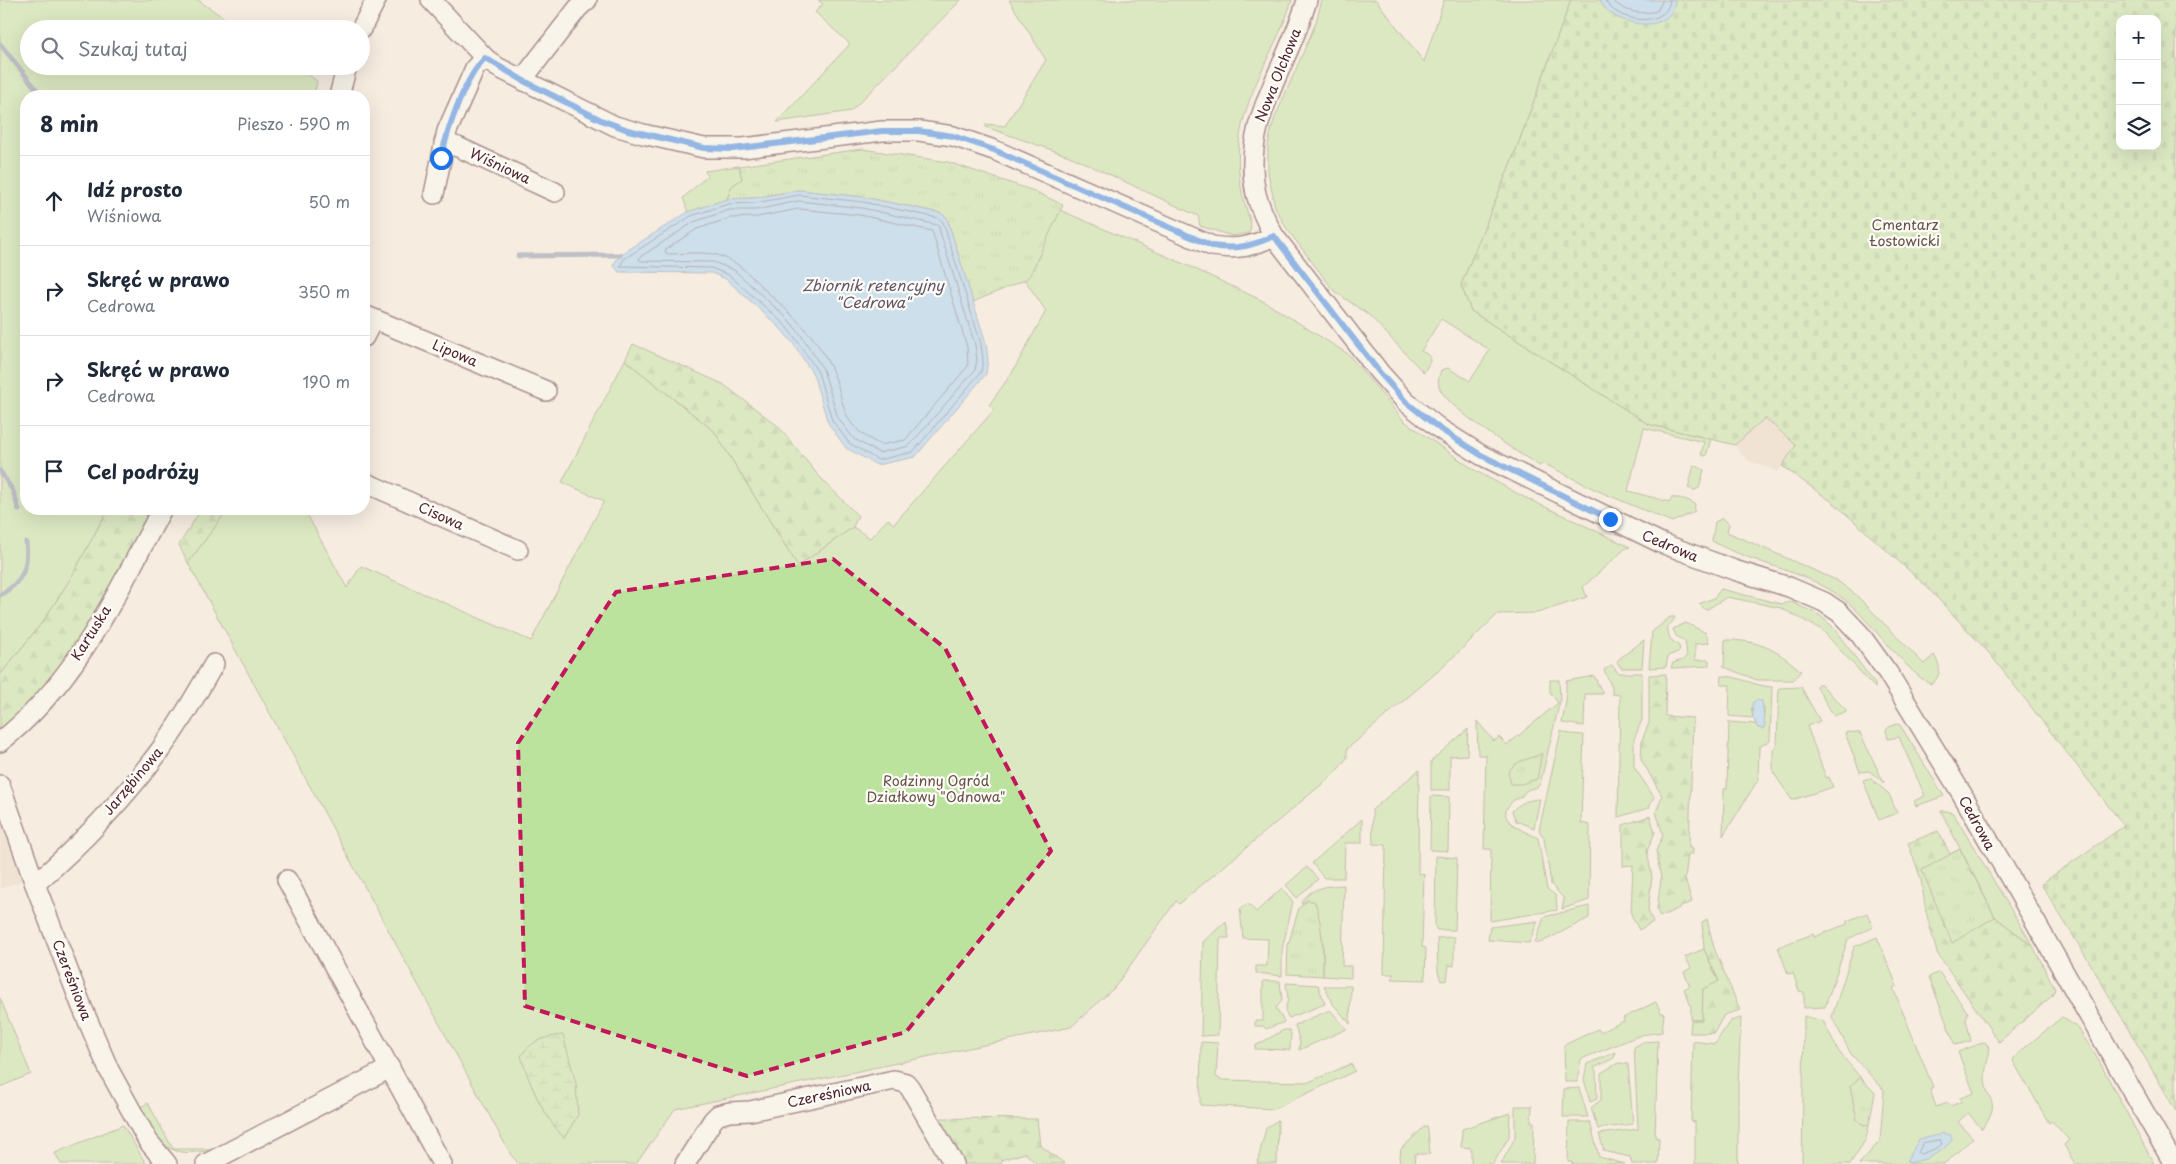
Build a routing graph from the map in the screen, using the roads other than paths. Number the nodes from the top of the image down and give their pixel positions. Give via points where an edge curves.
1 (431, 0) edge
2 (587, 0) edge
3 (1307, 0) edge
4 (371, 1) edge
5 (364, 20) edge
6 (485, 58) junction
7 (345, 75) edge
8 (524, 81) junction
9 (341, 90) edge
10 (444, 143) junction
11 (555, 192) dead end
12 (434, 194) dead end
13 (1274, 236) junction
14 (370, 318) edge
15 (546, 391) dead end
16 (370, 485) edge
17 (159, 515) edge
18 (518, 550) dead end
19 (214, 664) dead end
20 (0, 742) edge
21 (0, 785) edge
22 (287, 880) dead end
23 (35, 884) junction
24 (390, 1068) junction
25 (167, 1164) edge
26 (206, 1164) edge
27 (442, 1164) edge
28 (685, 1164) edge
29 (954, 1164) edge
30 (2174, 1164) edge

1 - 6 street
2 - 8 street via 529,70
3 - 13 street, Nowa Olchowa via 1255,133 1256,193
4 - 5 street
6 - 8 street
6 - 10 street via 475,68
7 - 9 street
8 - 13 street via 601,120 628,130 704,148 732,149 882,131 919,131 953,136 994,150 1212,246 1244,248
10 - 11 street, Wiśniowa
10 - 12 street
13 - 30 street, Cedrowa via 1380,373 1406,402 1440,429 1481,455 1661,543 1789,587 1839,612 1859,633 1901,694 1962,794
14 - 15 street, Lipowa
16 - 18 street, Cisowa
17 - 20 street, Kartuska via 82,651 36,709
19 - 23 street, Jarzębinowa via 176,728 141,775 104,817
21 - 23 street, Czereśniowa
22 - 24 street
23 - 25 street, Czereśniowa via 109,1070 148,1141
24 - 26 street
24 - 27 street
28 - 29 street, Czereśniowa via 718,1115 894,1080 906,1083 910,1088

